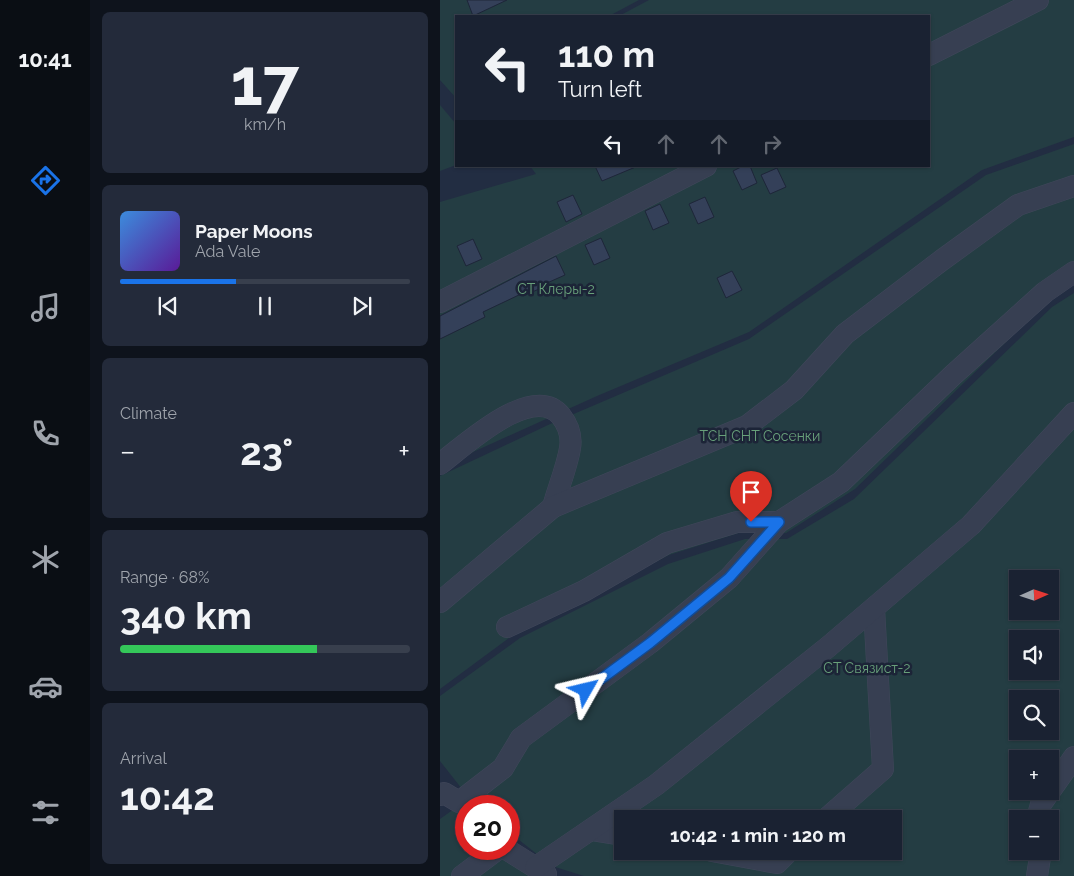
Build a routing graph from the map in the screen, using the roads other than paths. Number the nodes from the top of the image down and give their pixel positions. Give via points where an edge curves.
1 (1038, 0) edge
2 (930, 54) edge
3 (704, 167) edge
4 (1074, 186) edge
5 (1074, 272) edge
6 (440, 302) edge
7 (1074, 413) edge
8 (440, 464) edge
9 (553, 507) junction
10 (779, 522) junction
11 (440, 602) edge
12 (874, 608) junction
13 (507, 627) dead end
14 (1074, 757) edge
15 (465, 795) edge
16 (836, 810) edge
17 (1039, 810) edge
18 (591, 830) junction
19 (614, 834) edge
20 (520, 858) edge
21 (483, 860) edge
22 (761, 860) edge
23 (780, 860) edge
24 (1039, 860) edge
25 (542, 872) edge
26 (462, 876) edge
27 (1036, 876) edge

1 - 2 street
3 - 6 street
4 - 9 street via 1018,205 942,260 845,334 794,390 747,426
5 - 10 street via 1044,292 841,482
7 - 12 street via 971,525
8 - 9 street via 500,418 534,406 547,406 566,423 570,436 570,449
9 - 11 street
10 - 13 street via 737,522 667,544 584,591
10 - 15 street via 729,578 650,643 521,738 503,768
12 - 16 street via 883,769
12 - 18 street via 656,785
14 - 17 street
18 - 19 street
18 - 25 street
20 - 25 street
21 - 26 street
22 - 23 street via 777,863
24 - 27 street

